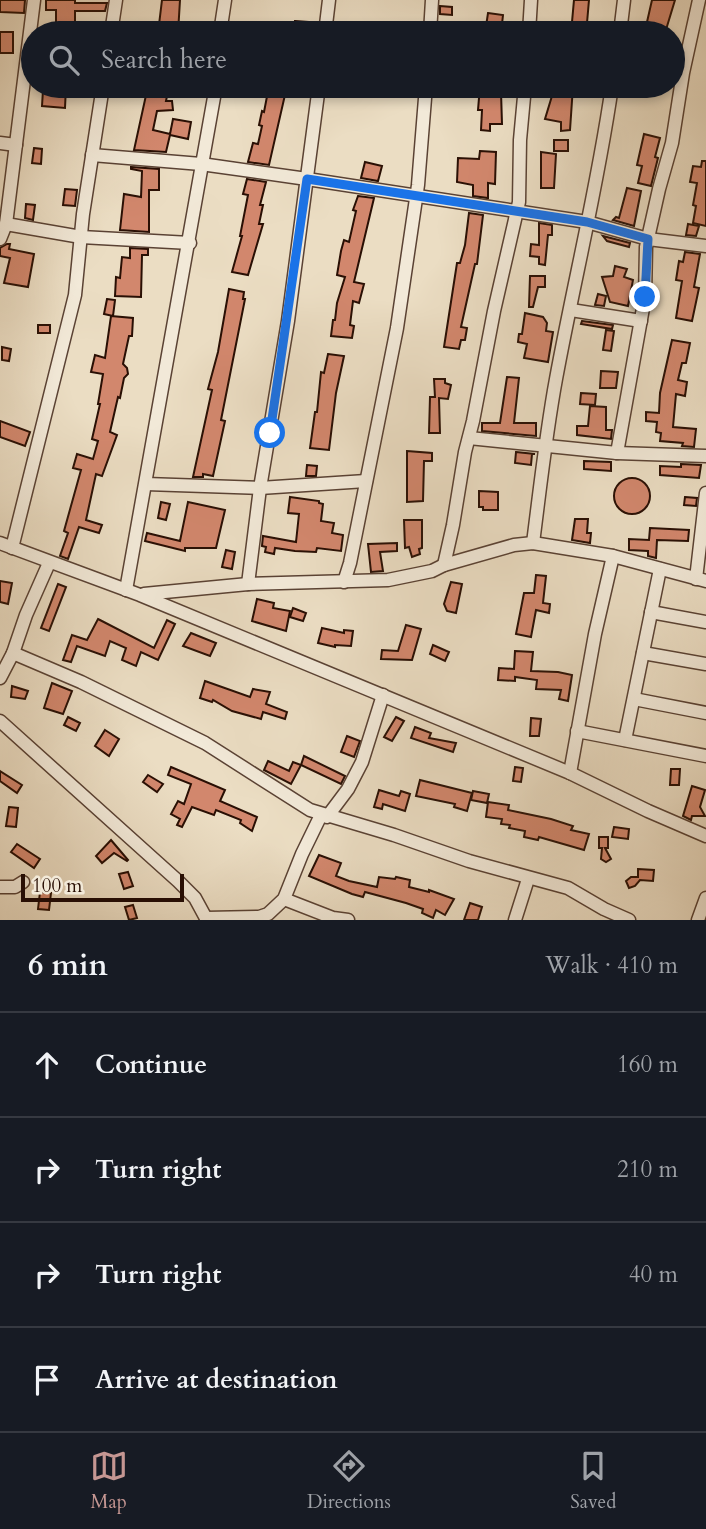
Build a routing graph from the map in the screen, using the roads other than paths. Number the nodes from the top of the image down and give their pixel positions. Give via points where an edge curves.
1 (34, 0) edge
2 (116, 0) edge
3 (225, 0) edge
4 (329, 0) edge
5 (432, 0) edge
6 (531, 0) edge
7 (624, 0) edge
8 (699, 0) edge
9 (31, 21) edge
10 (113, 21) edge
11 (222, 21) edge
12 (326, 21) edge
13 (431, 21) edge
14 (529, 21) edge
15 (621, 21) edge
16 (685, 60) edge
17 (22, 98) edge
18 (101, 98) edge
19 (215, 98) edge
20 (317, 98) edge
21 (425, 98) edge
22 (524, 98) edge
23 (610, 98) edge
24 (678, 98) edge
25 (0, 143) edge
26 (16, 145) junction
27 (92, 155) junction
28 (201, 164) junction
29 (307, 179) junction
30 (416, 197) junction
31 (517, 212) junction
32 (587, 222) junction
33 (6, 224) junction
34 (81, 237) junction
35 (0, 239) edge
36 (648, 239) junction
37 (190, 243) junction
38 (706, 246) edge
39 (571, 310) junction
40 (641, 321) junction
41 (469, 438) junction
42 (546, 447) junction
43 (617, 453) junction
44 (706, 456) edge
45 (366, 481) junction
46 (146, 484) junction
47 (260, 488) junction
48 (706, 493) edge
49 (533, 543) junction
50 (6, 546) edge
51 (613, 556) junction
52 (49, 563) junction
53 (443, 565) junction
54 (660, 569) junction
55 (701, 580) edge
56 (344, 582) junction
57 (248, 584) junction
58 (127, 590) junction
59 (141, 595) junction
60 (651, 612) junction
61 (706, 622) edge
62 (13, 653) junction
63 (643, 653) junction
64 (706, 664) edge
65 (0, 678) edge
66 (383, 695) junction
67 (634, 699) junction
68 (706, 713) edge
69 (0, 721) edge
70 (577, 731) junction
71 (625, 740) junction
72 (706, 756) edge
73 (570, 773) junction
74 (324, 816) junction
75 (706, 836) edge
76 (528, 878) junction
77 (23, 882) dead end
78 (0, 887) edge
79 (706, 898) edge
80 (284, 899) junction
81 (206, 919) edge
82 (348, 920) edge
83 (515, 920) edge
84 (629, 920) edge
85 (698, 920) edge

1 - 9 street
2 - 10 street
3 - 11 street
4 - 12 street
5 - 13 street
6 - 14 street
7 - 15 street
8 - 16 street
17 - 26 street
18 - 27 street
19 - 28 street
20 - 29 street
21 - 30 street
22 - 31 street
23 - 32 street
24 - 36 street
25 - 26 street
26 - 33 street
27 - 28 street
27 - 34 street
28 - 29 street
28 - 37 street
29 - 30 street
29 - 47 street
30 - 31 street
30 - 45 street via 397,328
31 - 32 street
31 - 41 street
32 - 36 street
32 - 39 street
33 - 34 street
33 - 35 street
34 - 37 street
34 - 50 street via 71,316
36 - 38 street
36 - 40 street
37 - 46 street
39 - 40 street
39 - 42 street
40 - 43 street
41 - 42 street
41 - 53 street
42 - 43 street
42 - 49 street
43 - 44 street
45 - 47 street
45 - 56 street
46 - 47 street
46 - 58 street
47 - 57 street
48 - 55 street
49 - 51 street
49 - 53 street
50 - 52 street
51 - 54 street
51 - 70 street
52 - 58 street
52 - 62 street
53 - 56 street via 388,580
54 - 55 street
54 - 60 street
56 - 57 street
57 - 59 street
58 - 59 street
59 - 66 street
60 - 61 street
60 - 63 street
62 - 65 street
62 - 74 street via 205,743
63 - 64 street
63 - 67 street
66 - 73 street
66 - 74 street via 362,762 348,789
67 - 68 street
67 - 71 street
69 - 81 street via 178,881 195,898
70 - 71 street
70 - 73 street
71 - 72 street
73 - 75 street
74 - 76 street
74 - 80 street
76 - 83 street
76 - 84 street via 568,888
77 - 78 street
79 - 85 street
80 - 81 street via 259,917
80 - 82 street

